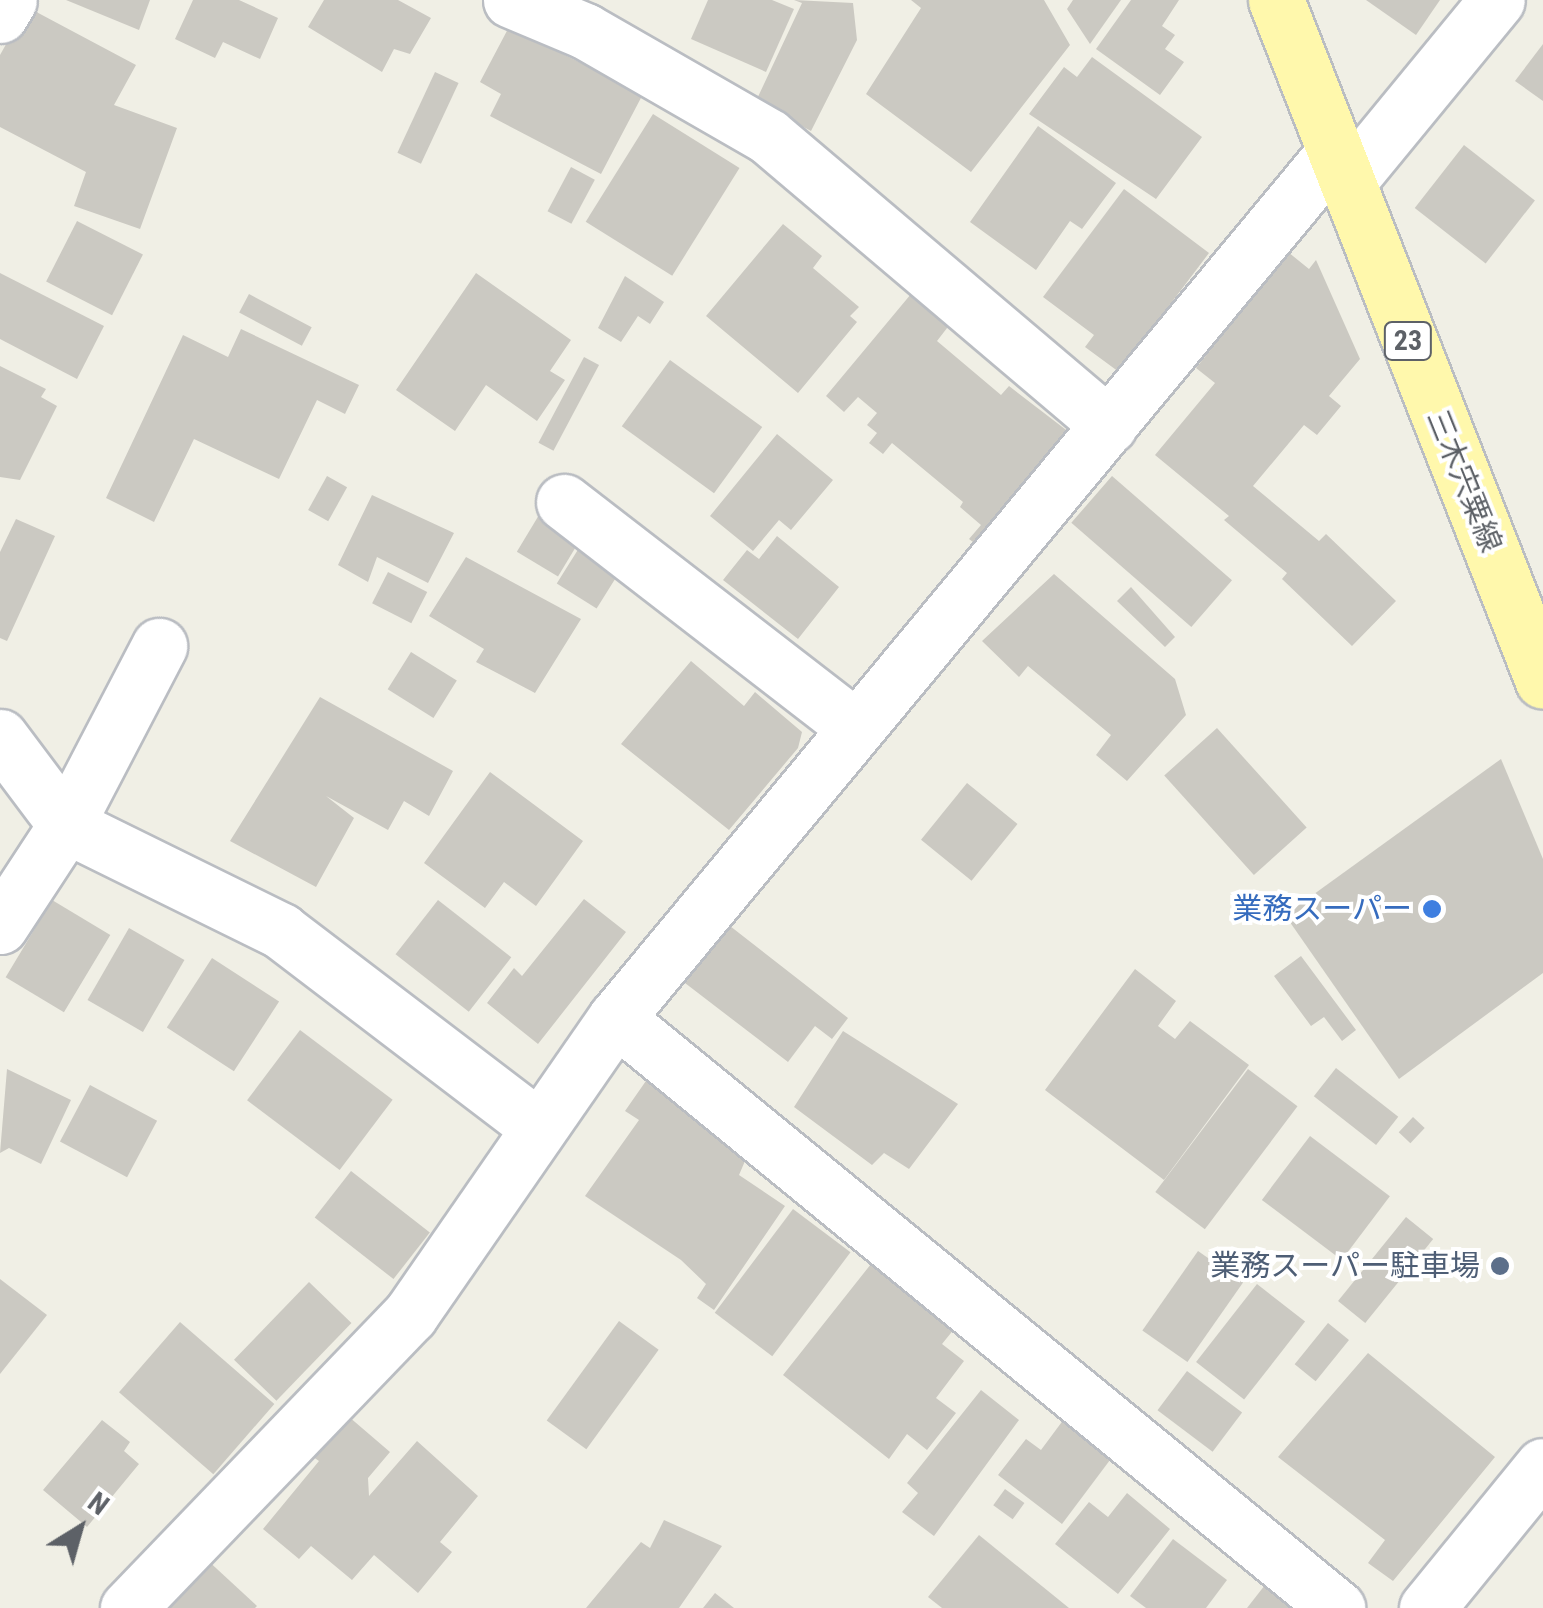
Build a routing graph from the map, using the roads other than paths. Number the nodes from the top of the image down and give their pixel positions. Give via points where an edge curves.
1 (9, 0) edge
2 (511, 0) edge
3 (1276, 0) edge
4 (1497, 0) edge
5 (0, 15) edge
6 (1339, 170) junction
7 (1109, 425) junction
8 (564, 502) dead end
9 (159, 646) dead end
10 (1543, 682) edge
11 (856, 728) junction
12 (0, 737) edge
13 (66, 826) junction
14 (0, 926) edge
15 (616, 1018) junction
16 (536, 1125) junction
17 (1543, 1466) edge
18 (128, 1608) edge
19 (1337, 1608) edge
20 (1428, 1608) edge

1 - 5 street
2 - 7 street via 585,31 768,137
3 - 6 main road, 三木宍粟線 / 23
4 - 6 street
6 - 7 street
6 - 10 main road, 三木宍粟線 / 23
7 - 11 street
8 - 11 street
9 - 13 street
11 - 15 street
12 - 13 street
13 - 14 street
13 - 16 street via 281,931
15 - 16 street
15 - 19 street
16 - 18 street via 410,1315
17 - 20 street

